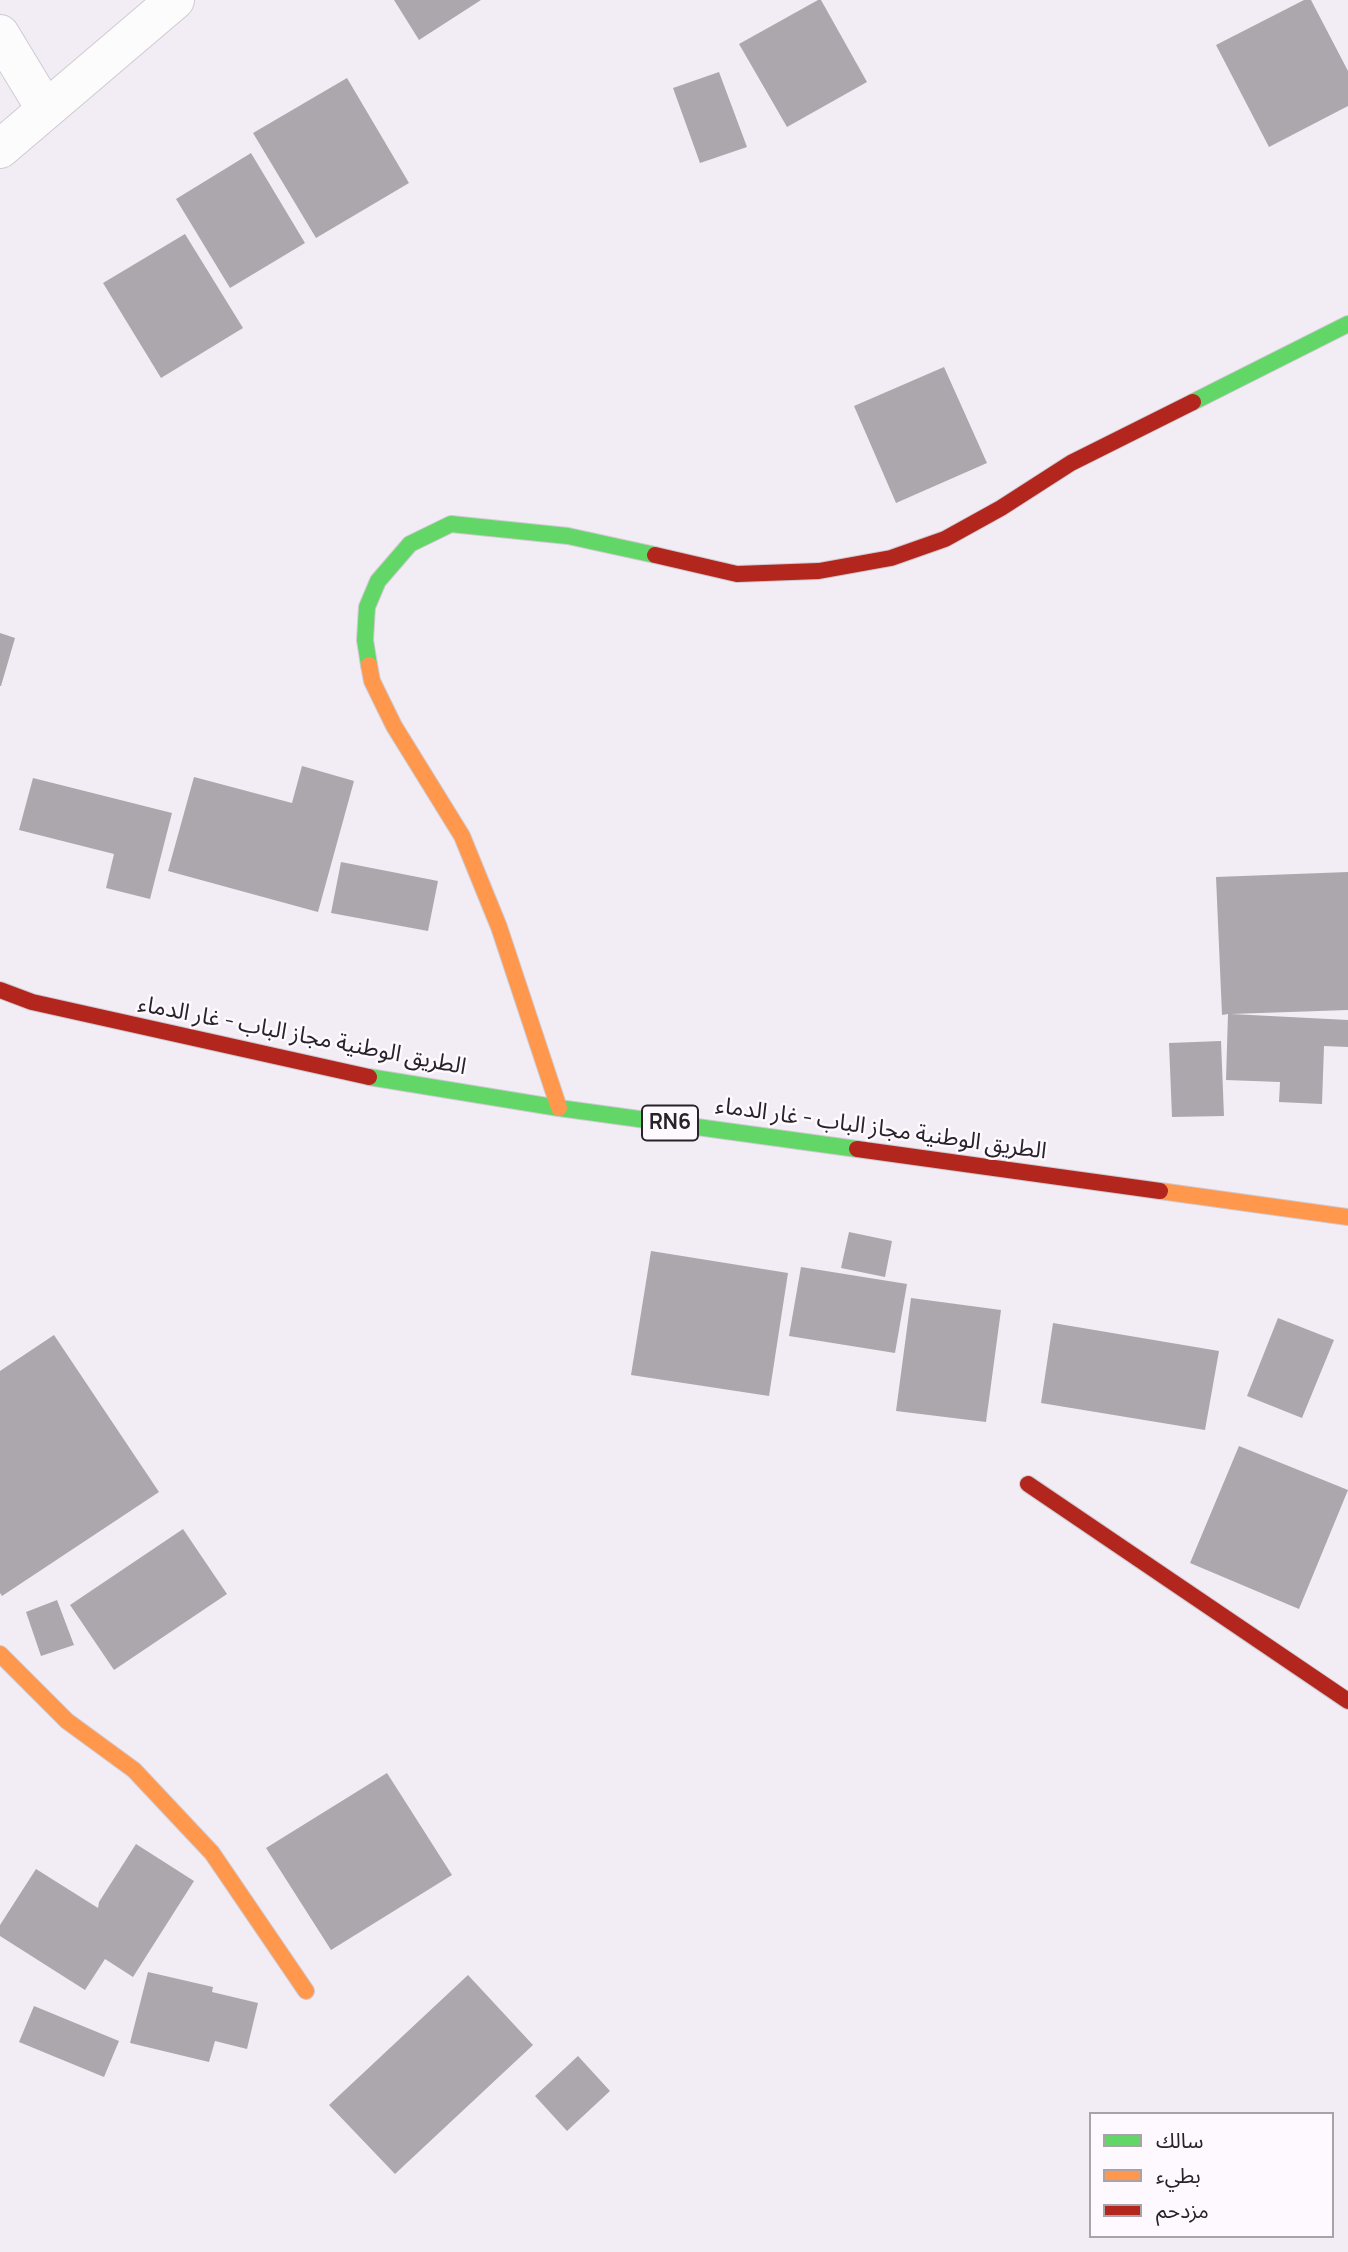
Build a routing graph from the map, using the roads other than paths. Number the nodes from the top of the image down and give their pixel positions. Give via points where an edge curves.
1 (175, 0) edge
2 (0, 34) edge
3 (46, 110) junction
4 (0, 149) edge
5 (1348, 324) edge
6 (0, 989) edge
7 (559, 1108) junction
8 (1348, 1217) edge
9 (1028, 1483) dead end
10 (0, 1654) edge
11 (1348, 1702) edge
12 (306, 1991) dead end

1 - 3 street
2 - 3 street
3 - 4 street
5 - 7 street via 1070,463 945,539 891,558 819,571 737,574 568,536 451,524 410,544 378,580 367,607 365,640 372,681 394,726 462,836 499,927
6 - 7 street, الطريق الوطنية مجاز الباب - غار الدماء / RN6 via 32,1002 329,1070
7 - 8 street, الطريق الوطنية مجاز الباب - غار الدماء / RN6
9 - 11 street
10 - 12 street via 67,1721 134,1770 212,1853

